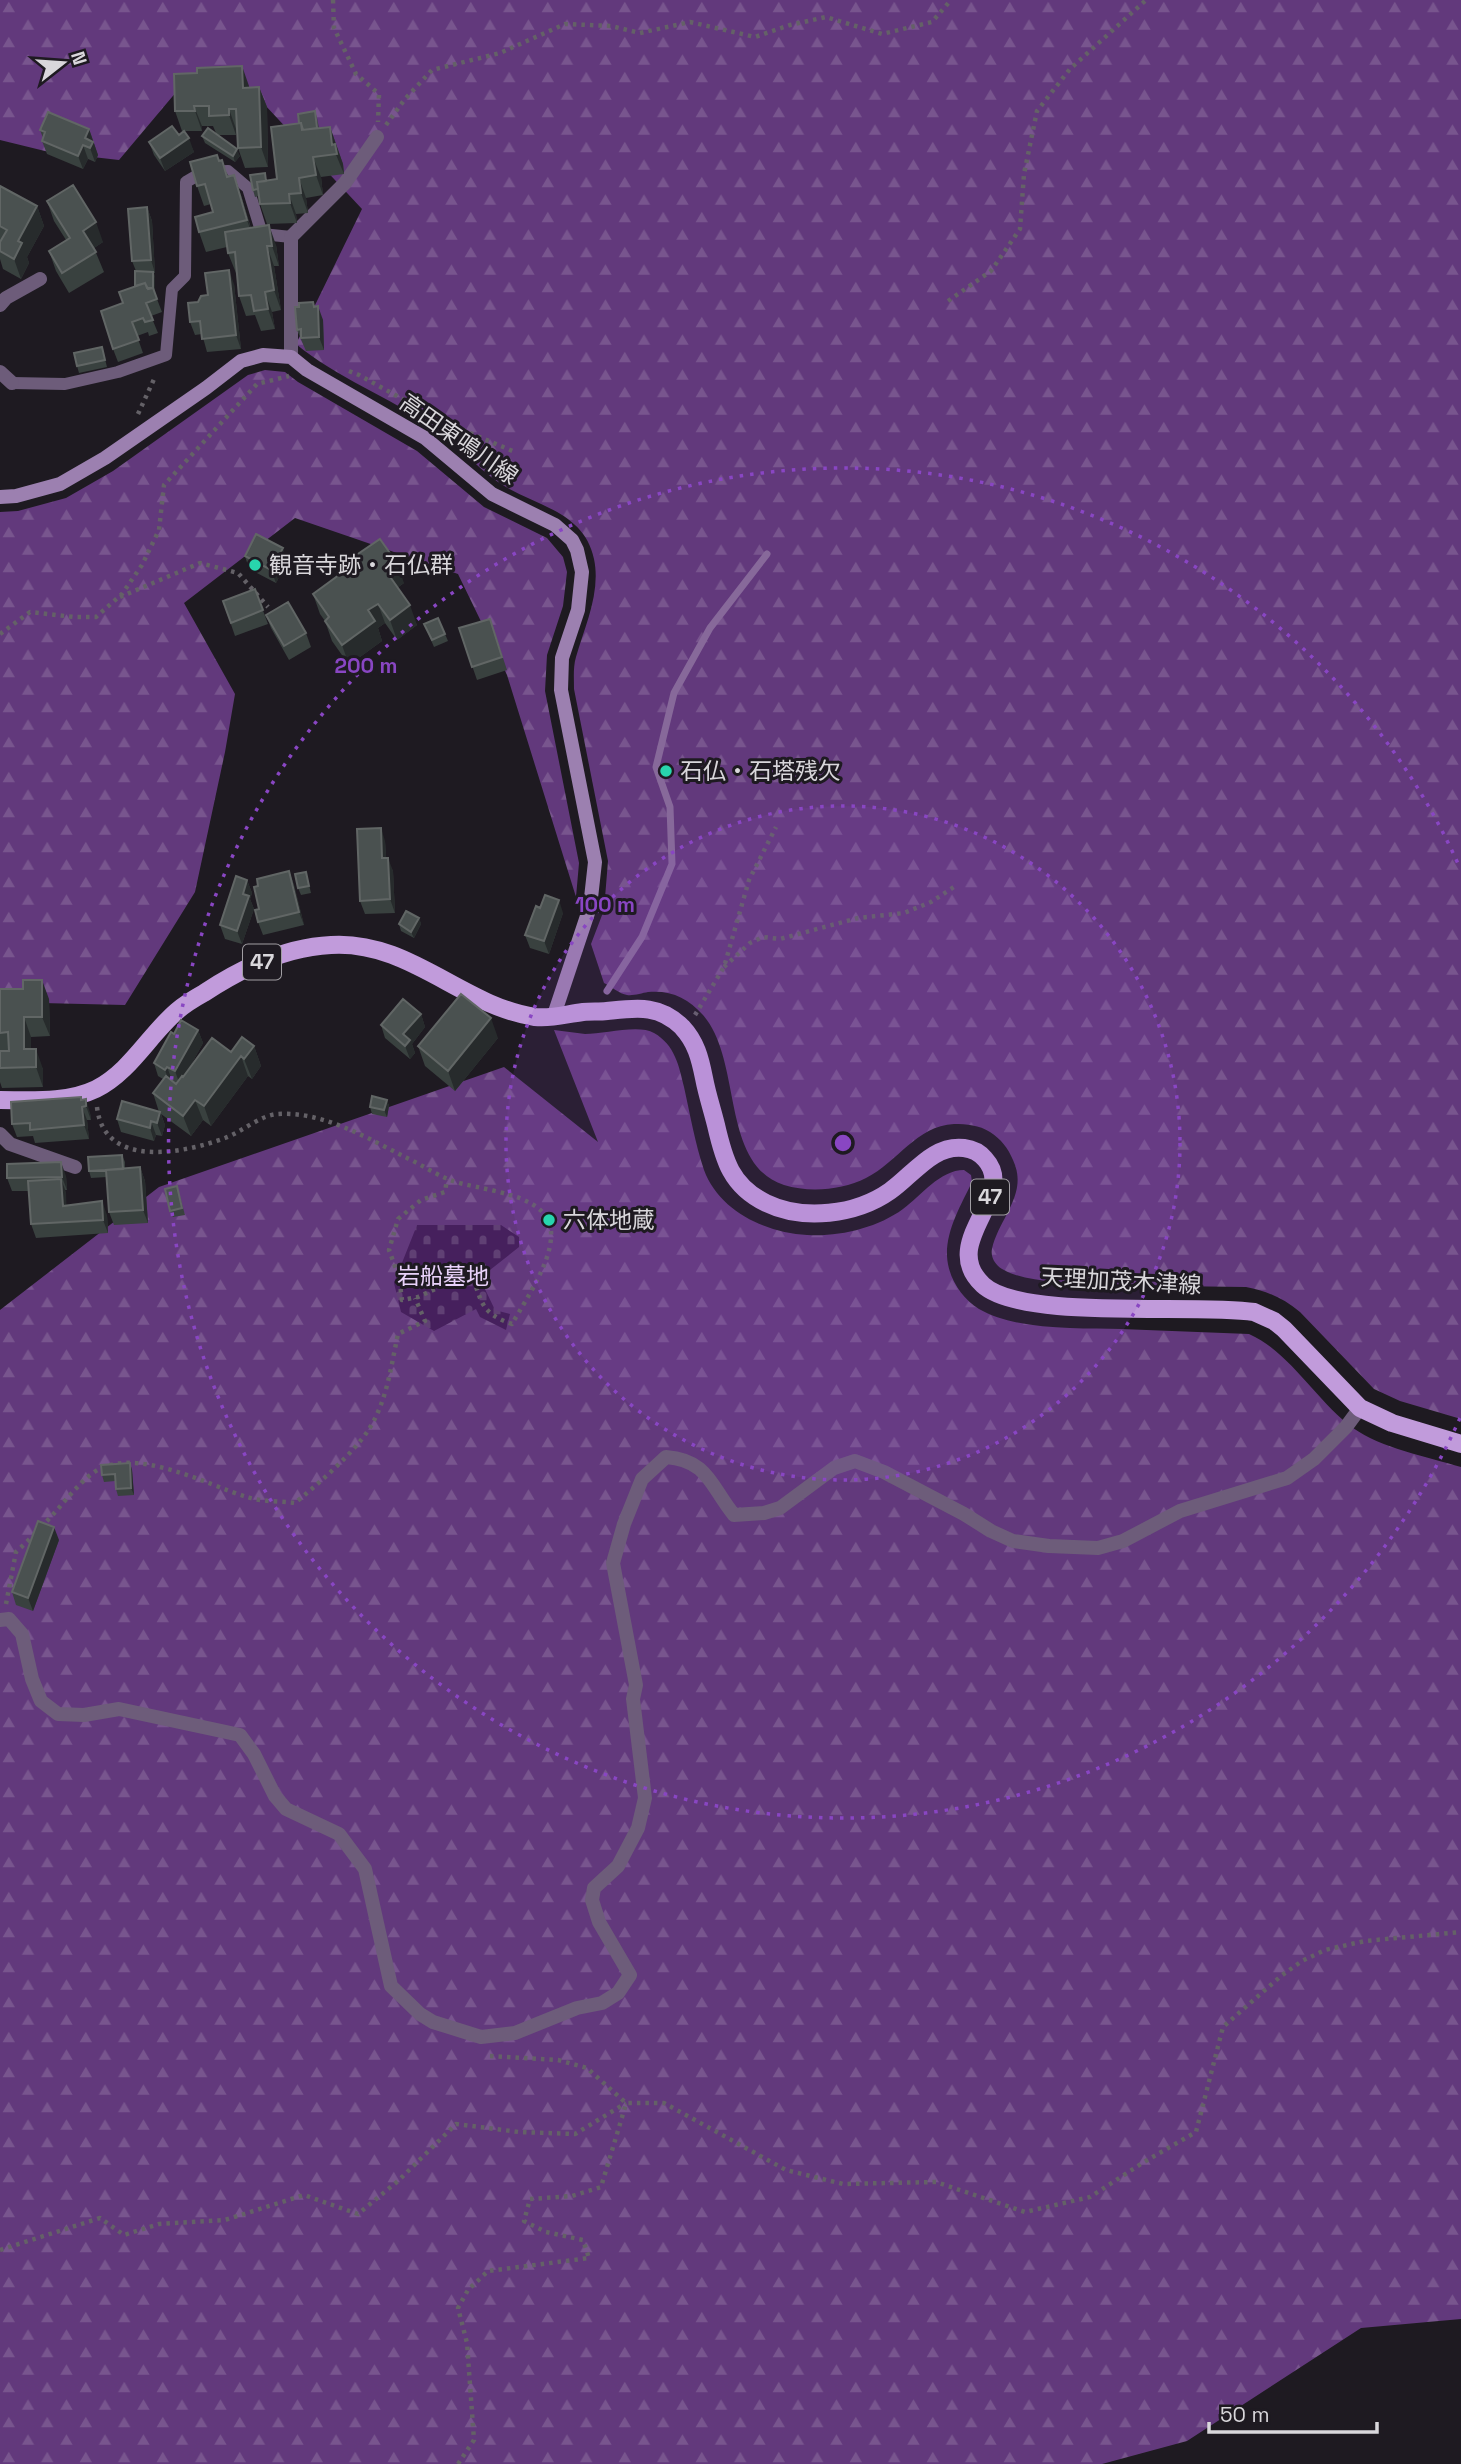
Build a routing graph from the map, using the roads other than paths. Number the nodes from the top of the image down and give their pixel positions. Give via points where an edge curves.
1 (377, 137) road end
2 (291, 237) junction
3 (40, 279) dead end
4 (0, 305) edge
5 (291, 357) junction
6 (0, 372) edge
7 (12, 383) joint
8 (0, 496) edge
9 (553, 1018) junction
10 (0, 1100) edge
11 (0, 1134) edge
12 (75, 1167) dead end
13 (1360, 1408) junction
14 (1461, 1444) edge
15 (1, 1620) edge

1 - 2 street via 345,183
2 - 5 street
2 - 7 lane via 262,234 248,188 228,171 203,172 186,182 185,276 172,289 166,355 65,384
3 - 4 street
5 - 8 main road via 263,355 241,361 60,484
5 - 9 main road, 高田東鳴川線 via 425,438 492,494 555,525 578,550 582,572 578,610 562,658 561,690 595,862 590,907
6 - 7 street
9 - 10 main road, 天理加茂木津線 / 47 via 501,1009 421,966 376,949 333,944 288,951 233,974 178,1009 125,1068 96,1089 63,1099
9 - 13 main road, 天理加茂木津線 / 47 via 634,1007 658,1010 685,1030 702,1064 725,1163 740,1184 763,1202 802,1213 846,1210 883,1196 937,1153 969,1148 989,1163 994,1178 969,1244 971,1268 991,1290 1042,1304 1254,1312 1284,1329
11 - 12 street via 10,1144
13 - 14 main road, 天理加茂木津線 / 47
13 - 15 street via 1314,1459 1287,1478 1180,1511 1123,1541 1098,1548 1013,1541 855,1461 834,1468 780,1508 734,1515 707,1474 694,1463 666,1457 642,1479 613,1563 636,1685 633,1699 645,1798 638,1828 618,1866 594,1888 592,1900 599,1922 630,1975 618,1993 603,2003 576,2008 515,2033 481,2037 433,2022 391,1986 365,1869 339,1834 286,1809 240,1735 119,1709 58,1714 41,1701 22,1634 9,1619

